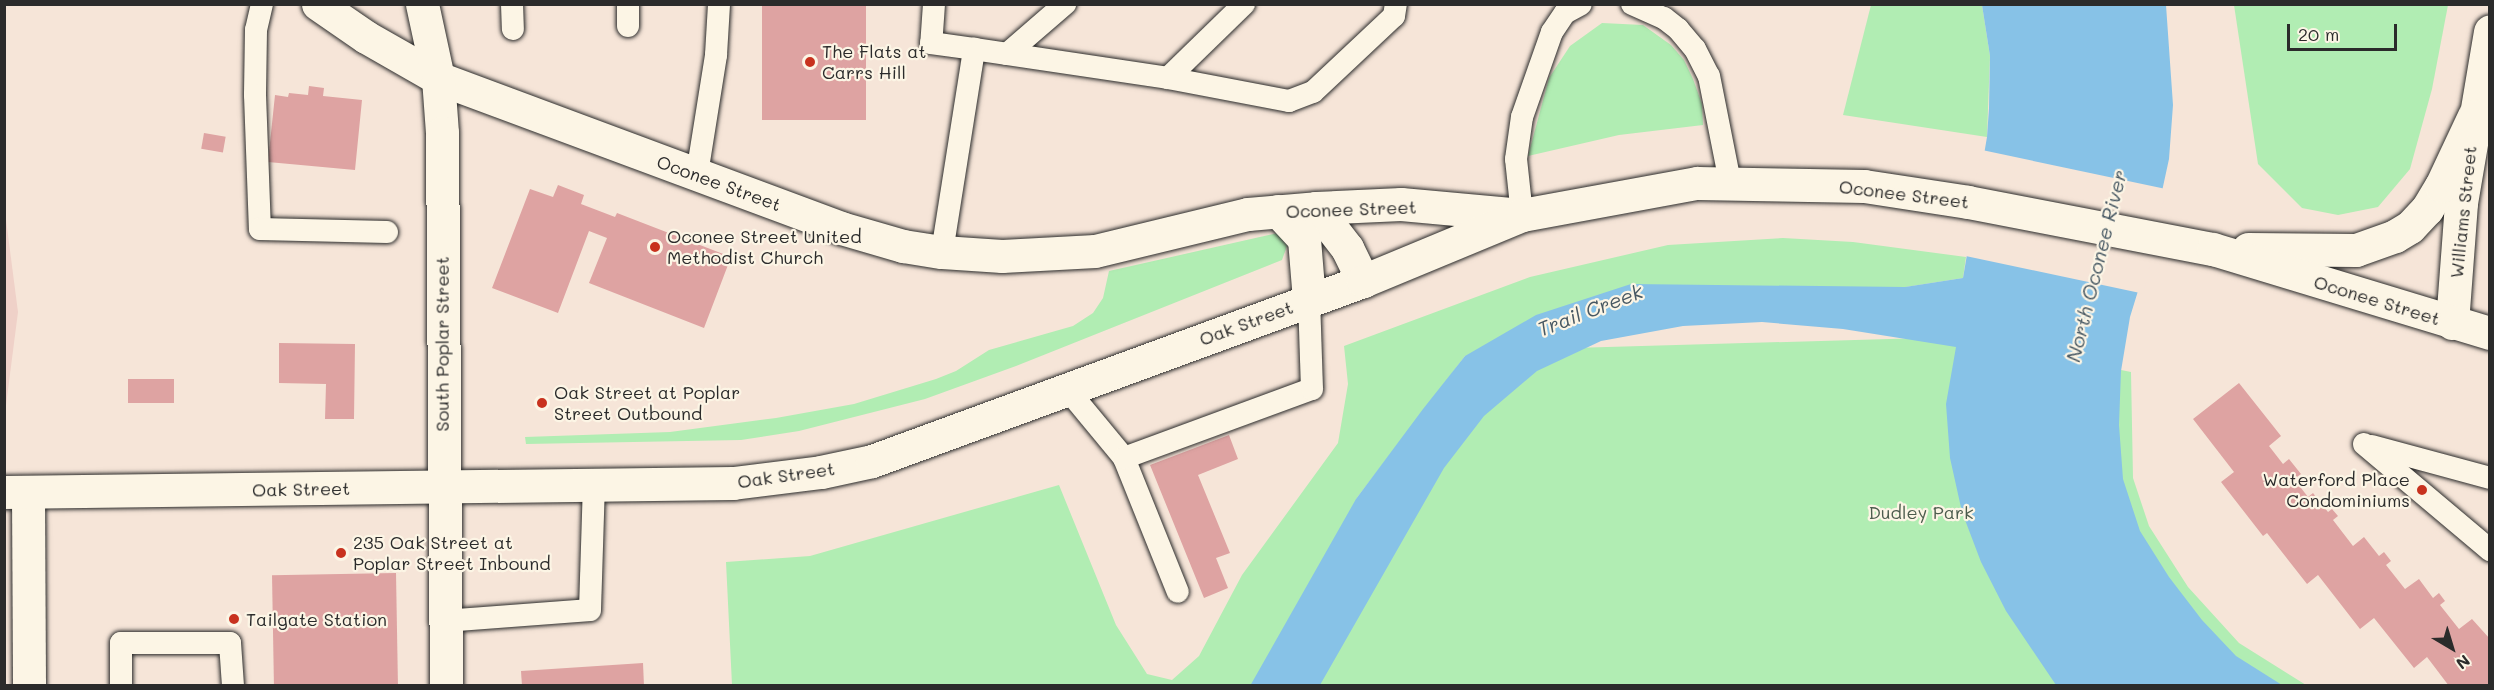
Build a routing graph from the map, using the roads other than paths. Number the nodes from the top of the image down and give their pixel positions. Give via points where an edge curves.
1 (262, 4) edge
2 (318, 4) edge
3 (422, 4) edge
4 (512, 4) edge
5 (719, 4) edge
6 (934, 4) edge
7 (1065, 4) edge
8 (1244, 4) edge
9 (1395, 4) edge
10 (1581, 4) edge
11 (1632, 4) edge
12 (513, 29) dead end
13 (974, 49) junction
14 (2488, 51) edge
15 (1007, 54) junction
16 (438, 78) junction
17 (1168, 78) junction
18 (2474, 116) junction
19 (697, 174) junction
20 (1730, 182) junction
21 (1316, 208) junction
22 (1278, 211) junction
23 (1522, 216) junction
24 (387, 232) dead end
25 (2213, 249) junction
26 (942, 252) junction
27 (1363, 281) junction
28 (1309, 300) junction
29 (2452, 323) junction
30 (2490, 333) edge
31 (1067, 389) junction
32 (1124, 458) junction
33 (2490, 478) edge
34 (594, 484) junction
35 (443, 487) junction
36 (16, 492) edge
37 (2490, 549) edge
38 (1178, 592) dead end
39 (445, 621) junction
40 (29, 686) edge
41 (121, 686) edge
42 (233, 686) edge
43 (446, 686) edge

1 - 24 lane via 256,30 255,95 260,229
2 - 16 main road, Oconee Street
3 - 16 main road, South Poplar Street
4 - 12 lane
5 - 19 lane via 716,55
6 - 13 lane via 931,44
7 - 15 lane
8 - 17 lane
9 - 17 lane via 1394,16 1313,92 1289,101
10 - 23 lane via 1565,13 1552,32 1522,117 1516,159
11 - 20 lane via 1664,18 1695,49 1709,76
13 - 15 lane
13 - 26 lane
14 - 18 main road, Williams Street
15 - 17 lane
16 - 19 main road, Oconee Street
16 - 35 main road, South Poplar Street via 442,133
18 - 25 main road via 2427,209 2395,236 2356,250
18 - 29 main road, Williams Street via 2461,203
19 - 26 main road, Oconee Street via 841,228 903,246
20 - 23 main road, Oconee Street via 1697,183
20 - 25 main road, Oconee Street via 1864,186
21 - 22 main road, Oconee Street
21 - 23 main road, Oconee Street via 1401,204
21 - 27 main road via 1347,248
22 - 26 main road, Oconee Street via 1248,214 1095,251 1002,256
22 - 28 main road via 1304,239
23 - 27 main road, Oak Street
25 - 29 main road, Oconee Street
27 - 28 main road, Oak Street
28 - 31 main road, Oak Street
28 - 32 lane via 1312,389
29 - 30 main road, Oconee Street
31 - 32 lane
31 - 34 main road, Oak Street via 872,461 821,472 733,483
32 - 38 lane
33 - 37 lane via 2364,444
34 - 35 main road, Oak Street
34 - 39 lane via 590,610
35 - 36 main road, Oak Street
35 - 39 main road, South Poplar Street
36 - 40 main road
39 - 43 main road, South Poplar Street
41 - 42 lane via 121,643 230,643

